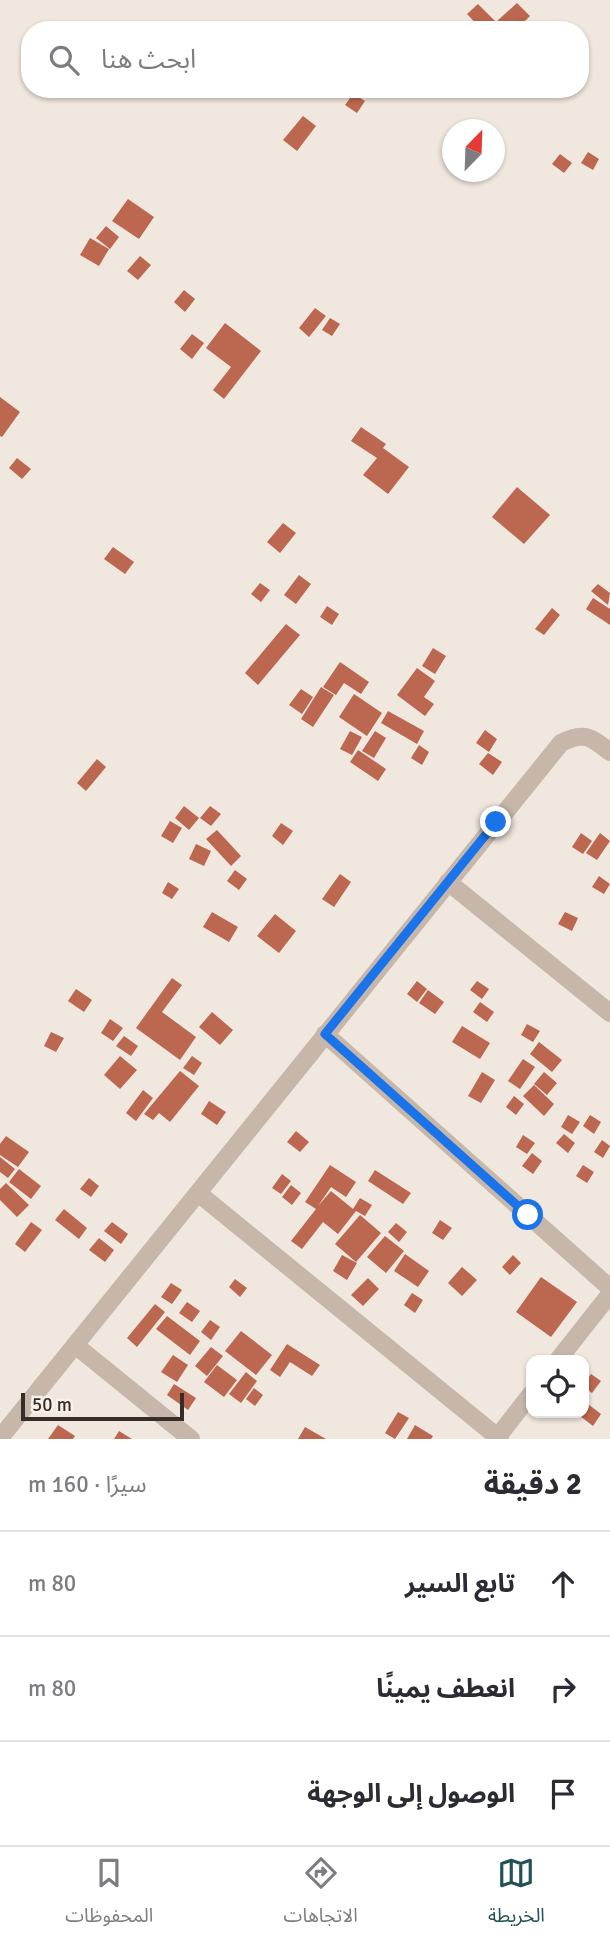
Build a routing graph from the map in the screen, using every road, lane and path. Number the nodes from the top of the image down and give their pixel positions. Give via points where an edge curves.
1 (610, 752) edge
2 (448, 882) junction
3 (610, 1013) edge
4 (325, 1034) junction
5 (198, 1193) junction
6 (610, 1287) edge
7 (610, 1294) edge
8 (75, 1345) junction
9 (562, 1355) edge
10 (526, 1401) edge
11 (0, 1438) edge
12 (498, 1438) edge
13 (191, 1439) edge

1 - 2 street via 593,738 576,735 561,743
2 - 3 street
2 - 4 street
4 - 5 street
4 - 6 street
5 - 8 street
5 - 12 street
7 - 9 street
8 - 11 street
8 - 13 street
10 - 12 street

